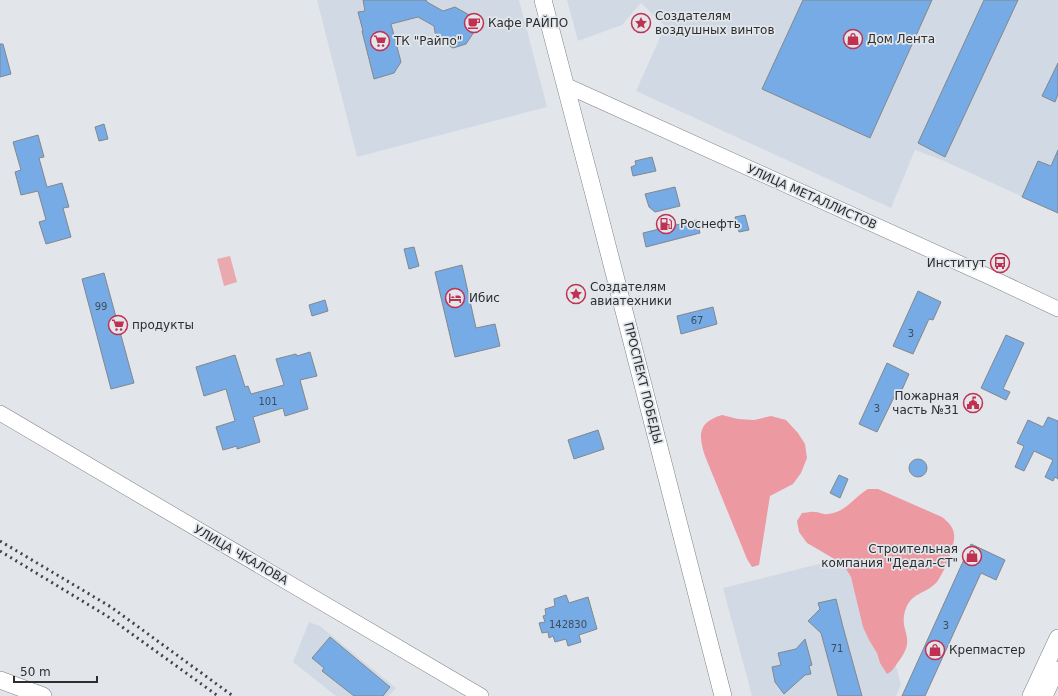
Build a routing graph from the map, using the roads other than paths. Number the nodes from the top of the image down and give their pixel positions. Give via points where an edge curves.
1 (543, 0) edge
2 (565, 85) junction
3 (1058, 309) edge
4 (0, 413) edge
5 (1058, 638) edge
6 (1058, 664) edge
7 (0, 680) edge
8 (43, 696) edge
9 (481, 696) edge
10 (723, 696) edge
11 (1031, 696) edge
12 (1044, 696) edge

1 - 2 main road, ПРОСПЕКТ ПОБЕДЫ
2 - 3 street, УЛИЦА МЕТАЛЛИСТОВ
2 - 10 main road, ПРОСПЕКТ ПОБЕДЫ
4 - 9 street, УЛИЦА ЧКАЛОВА
5 - 11 main road
6 - 12 main road
7 - 8 main road

